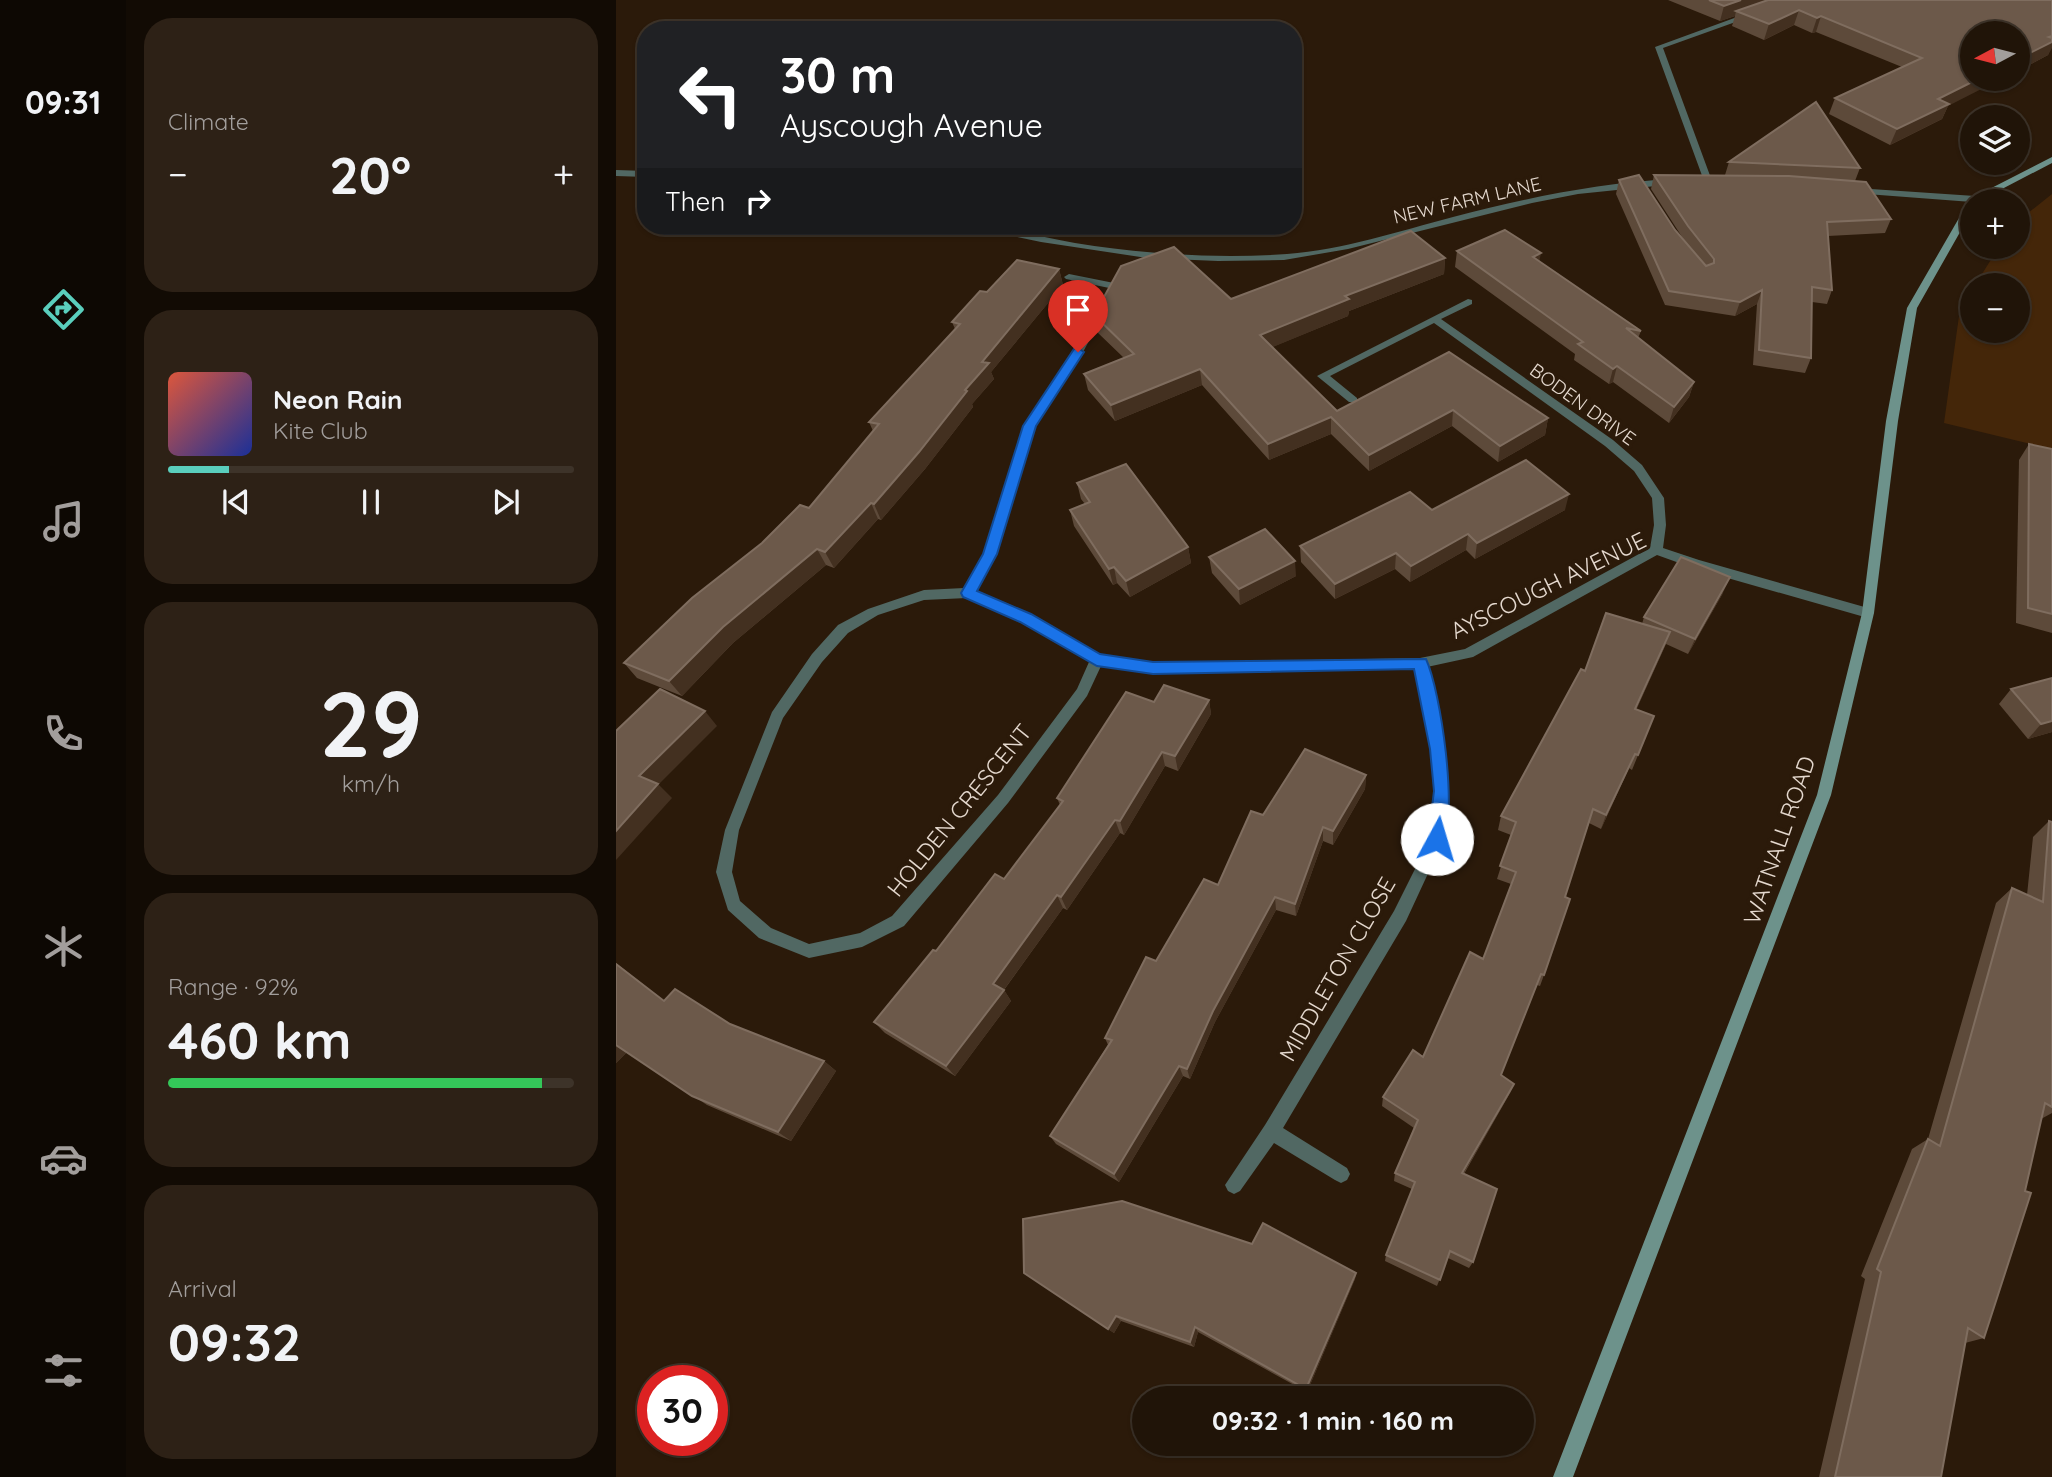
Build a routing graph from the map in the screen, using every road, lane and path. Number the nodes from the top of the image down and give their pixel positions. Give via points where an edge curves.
1 (1757, 13) edge
2 (2052, 160) edge
3 (616, 173) edge
4 (637, 174) edge
5 (1694, 181) edge
6 (1708, 181) junction
7 (1639, 182) junction
8 (1681, 182) edge
9 (1721, 182) edge
10 (1996, 189) edge
11 (1841, 190) edge
12 (1646, 192) edge
13 (1960, 200) edge
14 (1960, 224) edge
15 (1015, 235) edge
16 (1069, 277) dead end
17 (1468, 302) dead end
18 (1434, 319) junction
19 (1353, 400) edge
20 (1656, 550) junction
21 (968, 593) junction
22 (1868, 613) junction
23 (1097, 660) junction
24 (1420, 663) junction
25 (1271, 1130) junction
26 (1341, 1174) dead end
27 (1234, 1185) dead end
28 (1563, 1477) edge

1 - 6 street via 1659,47
2 - 10 main road
3 - 4 street
5 - 6 street
6 - 9 street
7 - 8 street, NEW FARM LANE
7 - 12 street
7 - 15 street, NEW FARM LANE via 1594,187 1300,256 1154,256
11 - 13 street
14 - 22 main road, WATNALL ROAD via 1913,308 1892,421
16 - 21 street via 1116,282 1030,426 990,554
17 - 18 street
18 - 19 street via 1321,376
18 - 20 street, BODEN DRIVE via 1638,468 1658,498
20 - 22 street, AYSCOUGH AVENUE
20 - 24 street, AYSCOUGH AVENUE via 1468,653
21 - 23 street, AYSCOUGH AVENUE via 1026,618
21 - 23 street, HOLDEN CRESCENT via 924,595 873,612 843,629 777,716 732,830 724,872 733,905 765,933 809,951 862,940 898,921 1003,799 1082,692
22 - 28 main road, WATNALL ROAD via 1824,795
23 - 24 street, AYSCOUGH AVENUE via 1153,668
24 - 25 street, MIDDLETON CLOSE via 1438,749 1442,791 1437,839 1400,916
25 - 26 street
25 - 27 street, MIDDLETON CLOSE

